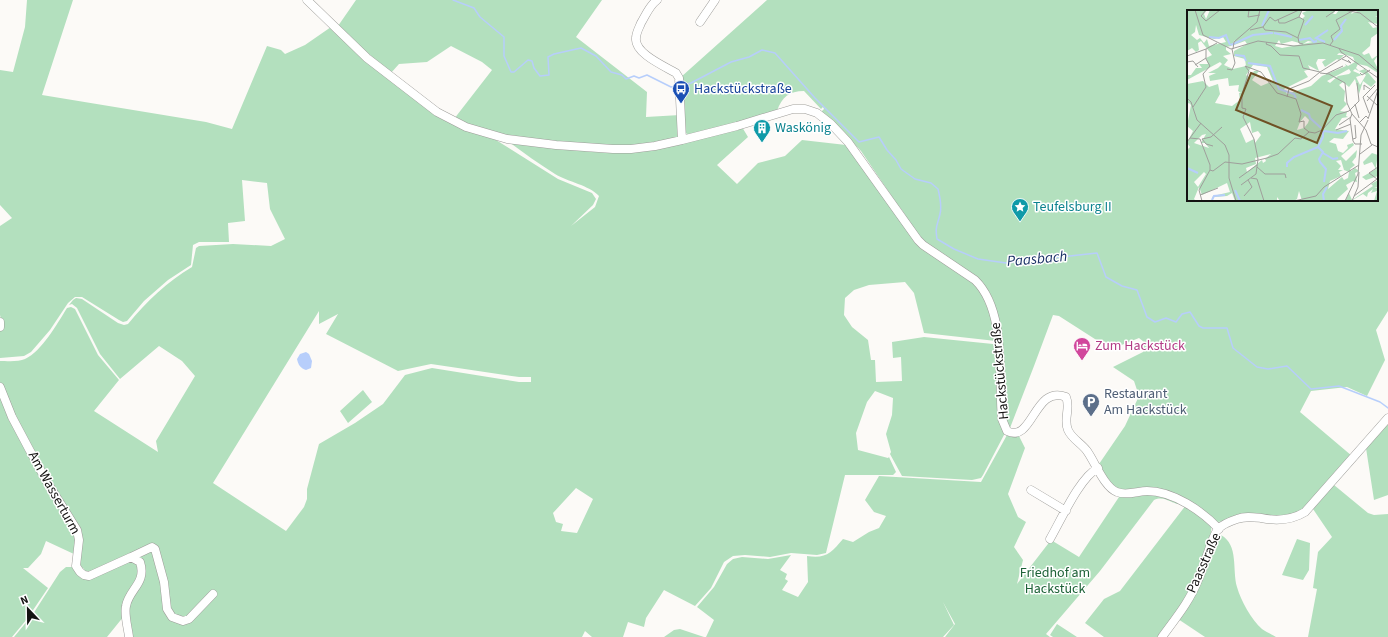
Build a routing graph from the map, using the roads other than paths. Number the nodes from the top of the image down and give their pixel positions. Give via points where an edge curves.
1 (307, 0) edge
2 (657, 0) edge
3 (715, 0) edge
4 (700, 22) dead end
5 (682, 140) junction
6 (0, 322) edge
7 (0, 327) edge
8 (0, 387) edge
9 (1388, 418) edge
10 (1098, 468) junction
11 (1031, 490) dead end
12 (1066, 511) junction
13 (1219, 529) junction
14 (1050, 539) dead end
15 (131, 557) junction
16 (213, 594) dead end
17 (129, 637) edge
18 (1162, 637) edge

1 - 5 street, Hackstückstraße via 387,75 437,112 466,127 508,139 593,148 631,149
2 - 5 street via 646,14 637,32 636,42 640,50 676,73 681,85
3 - 4 street
5 - 10 street, Hackstückstraße via 793,109 809,109 824,117 860,158 918,240 975,280 988,297 997,330 1002,419 1007,431 1012,434 1026,427 1047,399 1056,395 1066,397 1068,430
6 - 7 street
8 - 15 street, Am Wasserturm via 32,456 77,530 78,571 89,576
9 - 13 street, Paasstraße via 1305,512 1289,519 1250,516 1239,518
10 - 12 street via 1091,471 1083,480
10 - 13 street, Hackstückstraße via 1109,487 1117,493 1162,492 1190,505 1208,517
11 - 12 street
12 - 14 street
13 - 18 street, Paasstraße via 1191,595
15 - 16 street, Am Wasserturm via 148,548 156,549 167,609 176,619 189,619
15 - 17 street via 139,561 142,571 138,585 126,606

